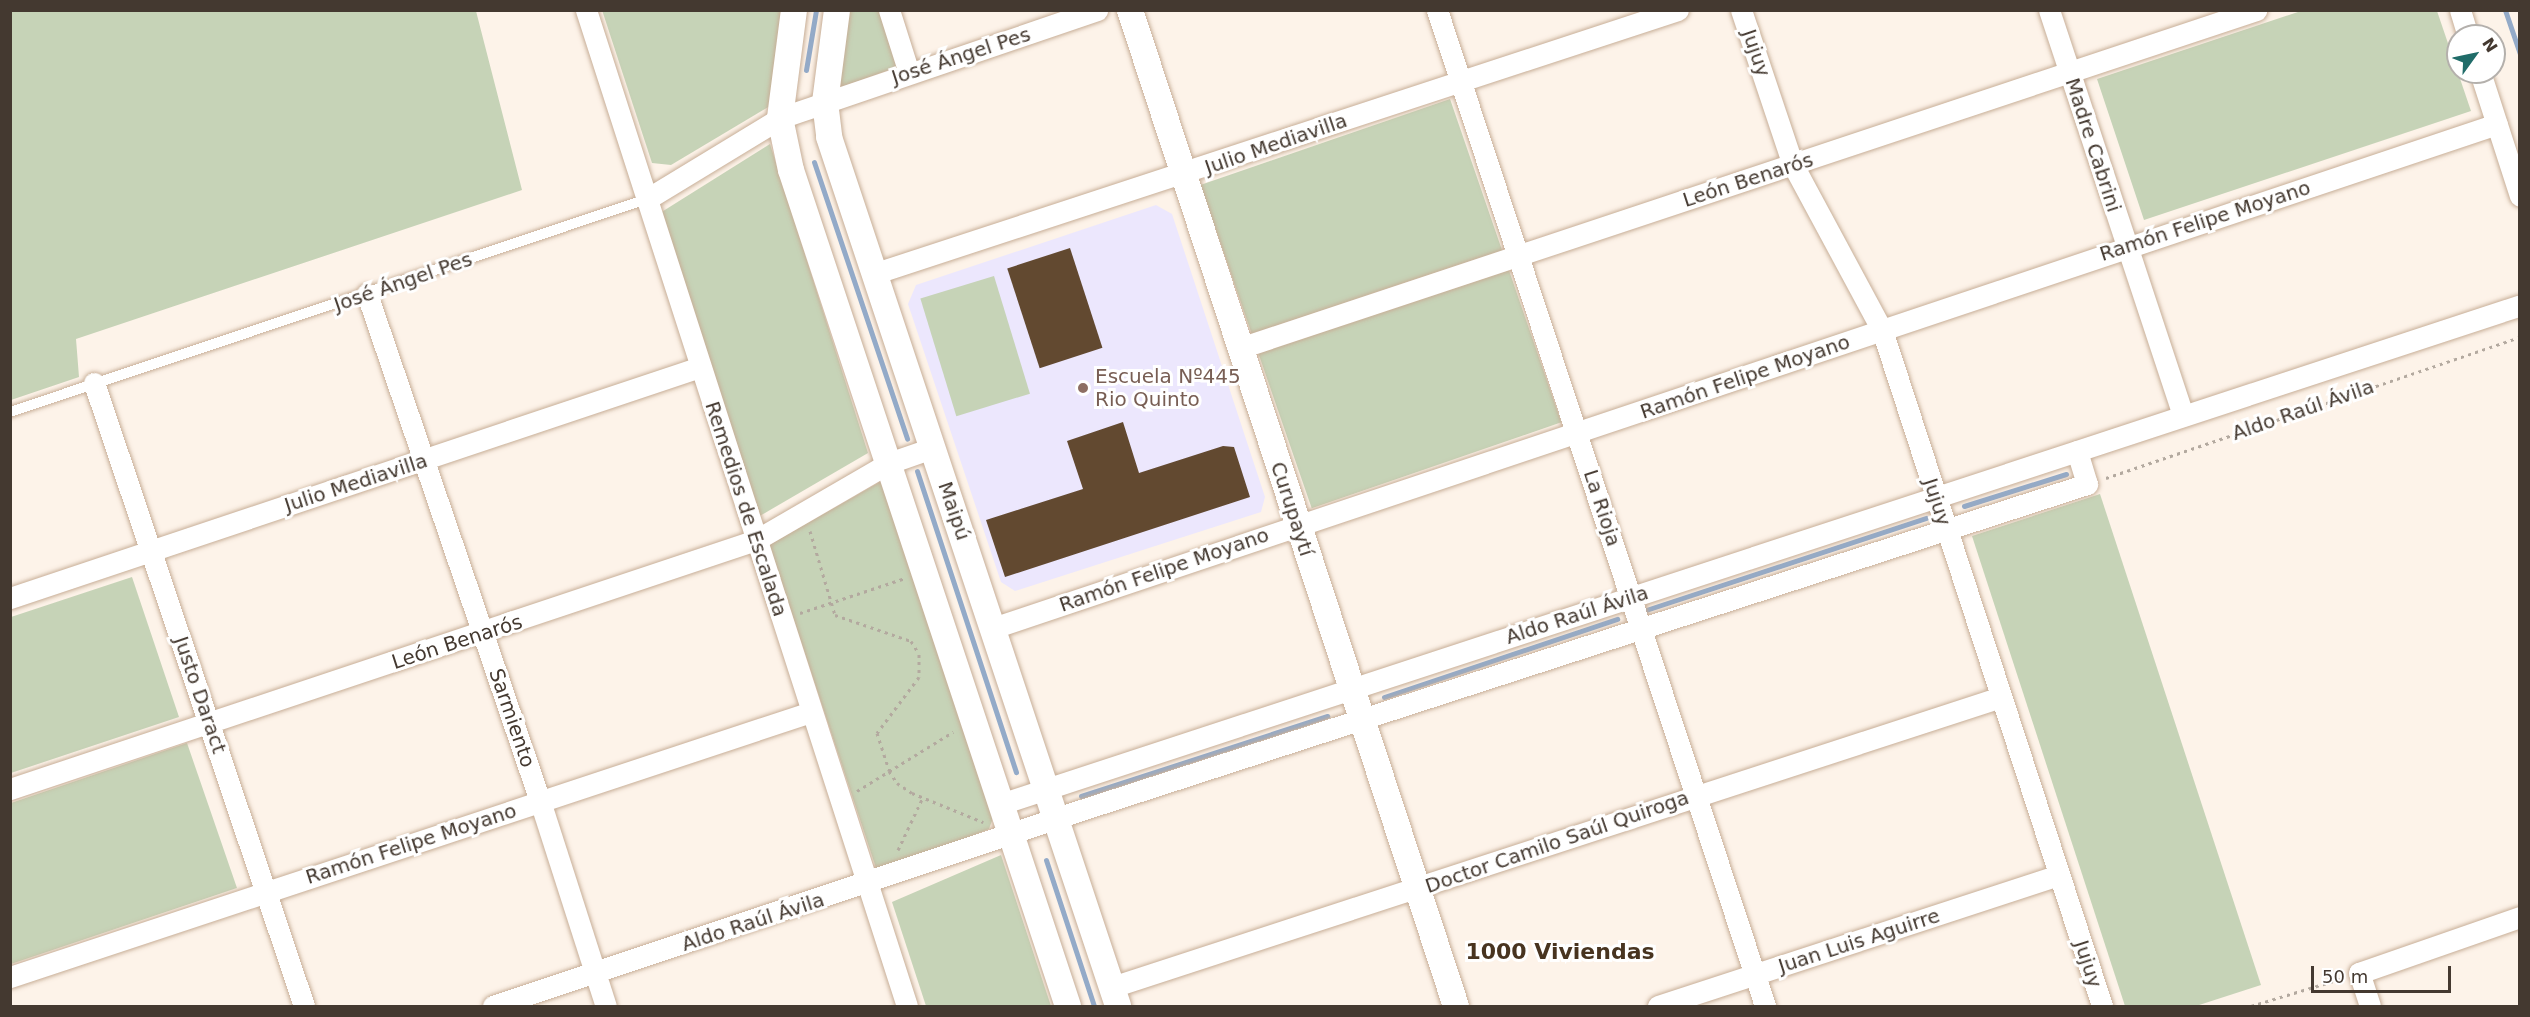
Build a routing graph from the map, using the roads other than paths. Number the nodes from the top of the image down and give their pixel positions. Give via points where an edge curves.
1 (586, 10) edge
2 (794, 10) edge
3 (837, 10) edge
4 (889, 10) edge
5 (1097, 10) edge
6 (1130, 10) edge
7 (1437, 10) edge
8 (1678, 10) edge
9 (1741, 10) edge
10 (2049, 10) edge
11 (2256, 10) edge
12 (2069, 72) junction
13 (909, 73) junction
14 (1460, 81) junction
15 (2484, 84) edge
16 (825, 102) junction
17 (780, 118) junction
18 (2497, 124) junction
19 (1793, 165) junction
20 (1183, 176) junction
21 (2520, 196) edge
22 (647, 198) junction
23 (2127, 246) junction
24 (1519, 255) junction
25 (873, 274) junction
26 (367, 294) junction
27 (2520, 305) edge
28 (1882, 330) junction
29 (1240, 348) junction
30 (700, 367) junction
31 (94, 383) junction
32 (10, 412) edge
33 (2183, 415) junction
34 (1578, 434) junction
35 (932, 448) junction
36 (2076, 451) junction
37 (424, 461) junction
38 (889, 463) junction
39 (1935, 498) junction
40 (1298, 525) junction
41 (1946, 530) junction
42 (756, 540) junction
43 (150, 549) junction
44 (1631, 597) junction
45 (10, 598) edge
46 (993, 628) junction
47 (1640, 628) junction
48 (484, 634) junction
49 (1351, 690) junction
50 (2001, 697) junction
51 (811, 711) junction
52 (209, 720) junction
53 (1361, 721) junction
54 (10, 789) edge
55 (1046, 789) junction
56 (1696, 795) junction
57 (540, 801) junction
58 (993, 815) junction
59 (1056, 819) junction
60 (1011, 834) junction
61 (2059, 874) junction
62 (866, 885) junction
63 (1417, 890) junction
64 (265, 892) junction
65 (2520, 917) edge
66 (594, 974) junction
67 (1754, 974) junction
68 (10, 977) edge
69 (1115, 997) edge
70 (304, 1006) edge
71 (493, 1006) edge
72 (606, 1006) edge
73 (907, 1006) edge
74 (1068, 1006) edge
75 (1456, 1006) edge
76 (1658, 1006) edge
77 (1764, 1006) edge
78 (2102, 1006) edge
79 (2370, 1006) edge

1 - 22 street, Remedios de Escalada
2 - 17 street
3 - 16 street, Maipú
4 - 13 street
5 - 13 street, José Ángel Pes
6 - 20 street, Curupaytí
7 - 14 street, La Rioja
8 - 14 street, Julio Mediavilla
9 - 19 street, Jujuy
10 - 12 street, Madre Cabrini
11 - 12 street, León Benarós
12 - 19 street, León Benarós
12 - 23 street, Madre Cabrini
13 - 16 street, José Ángel Pes
14 - 20 street, Julio Mediavilla
14 - 24 street, La Rioja
15 - 18 street
16 - 17 street, José Ángel Pes
16 - 25 street, Maipú via 829,137
17 - 22 street, José Ángel Pes
17 - 38 street via 791,170
18 - 21 street
18 - 23 street, Ramón Felipe Moyano
19 - 24 street, León Benarós
19 - 28 street, Jujuy
20 - 25 street, Julio Mediavilla
20 - 29 street, Curupaytí
22 - 26 lane, José Ángel Pes
22 - 30 street, Remedios de Escalada
23 - 28 street, Ramón Felipe Moyano
23 - 33 street, Madre Cabrini
24 - 29 street, León Benarós
24 - 34 street, La Rioja
25 - 35 street, Maipú
26 - 31 lane, José Ángel Pes
26 - 37 street, Sarmiento
27 - 33 street, Aldo Raúl Ávila
28 - 34 street, Ramón Felipe Moyano
28 - 39 street, Jujuy
29 - 40 street, Curupaytí
30 - 37 street, Julio Mediavilla
30 - 42 street, Remedios de Escalada
31 - 32 lane, José Ángel Pes
31 - 43 street, Justo Daract
33 - 36 street, Aldo Raúl Ávila
34 - 40 street, Ramón Felipe Moyano
34 - 44 street, La Rioja
35 - 38 street, León Benarós
35 - 46 street, Maipú
36 - 39 street, Aldo Raúl Ávila
36 - 41 street, Aldo Raúl Ávila via 2087,484
37 - 43 street, Julio Mediavilla
37 - 48 street, Sarmiento
38 - 42 street, León Benarós
38 - 58 street
39 - 41 street, Jujuy
39 - 44 street, Aldo Raúl Ávila
40 - 46 street, Ramón Felipe Moyano
40 - 49 street, Curupaytí
41 - 47 street, Aldo Raúl Ávila
41 - 50 street, Jujuy
42 - 48 street, León Benarós
42 - 51 street, Remedios de Escalada
43 - 45 street, Julio Mediavilla
43 - 52 street, Justo Daract
44 - 47 street, La Rioja
44 - 49 street, Aldo Raúl Ávila
46 - 55 street, Maipú
47 - 53 street, Aldo Raúl Ávila
47 - 56 street, La Rioja
48 - 52 street, León Benarós
48 - 57 street, Sarmiento
49 - 53 street, Curupaytí
49 - 55 street, Aldo Raúl Ávila
50 - 56 street, Doctor Camilo Saúl Quiroga
50 - 61 street, Jujuy
51 - 57 street, Ramón Felipe Moyano
51 - 62 street, Remedios de Escalada
52 - 54 street, León Benarós
52 - 64 street, Justo Daract
53 - 59 street, Aldo Raúl Ávila
53 - 63 street, Curupaytí
55 - 58 street, Aldo Raúl Ávila
55 - 59 street, Maipú
56 - 63 street, Doctor Camilo Saúl Quiroga
56 - 67 street, La Rioja
57 - 64 street, Ramón Felipe Moyano
57 - 66 street, Sarmiento
58 - 60 street
59 - 60 street, Aldo Raúl Ávila
59 - 69 street, Maipú
60 - 62 street, Aldo Raúl Ávila
60 - 74 street
61 - 67 street, Juan Luis Aguirre
61 - 78 street, Jujuy
62 - 66 street, Aldo Raúl Ávila
62 - 73 street, Remedios de Escalada
63 - 69 street, Doctor Camilo Saúl Quiroga
63 - 75 street, Curupaytí
64 - 68 street, Ramón Felipe Moyano
64 - 70 street, Justo Daract
65 - 79 street via 2359,973
66 - 71 street, Aldo Raúl Ávila
66 - 72 street, Sarmiento
67 - 76 street, Juan Luis Aguirre
67 - 77 street, La Rioja

